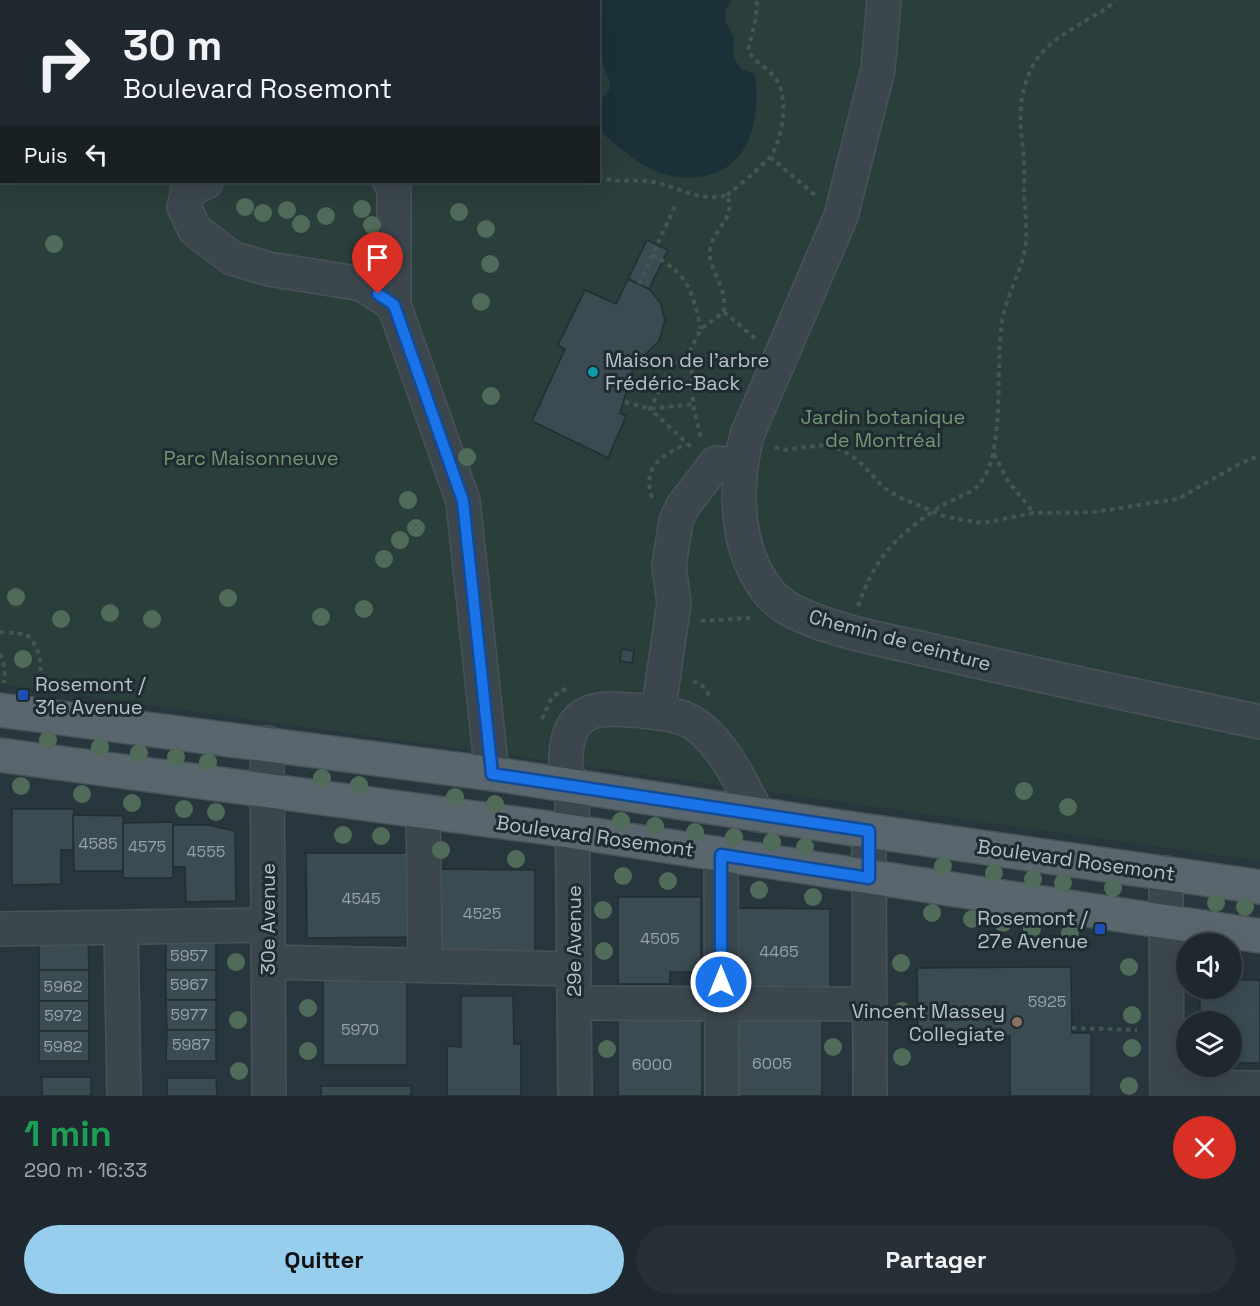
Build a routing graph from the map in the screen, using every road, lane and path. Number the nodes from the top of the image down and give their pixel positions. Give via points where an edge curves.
1 (757, 0) edge
2 (884, 0) edge
3 (1115, 0) edge
4 (770, 157) junction
5 (600, 177) edge
6 (204, 183) edge
7 (391, 183) edge
8 (728, 195) junction
9 (676, 204) dead end
10 (841, 216) junction
11 (652, 255) junction
12 (639, 284) dead end
13 (394, 305) junction
14 (724, 312) junction
15 (701, 329) junction
16 (690, 351) junction
17 (780, 359) junction
18 (625, 402) dead end
19 (693, 404) junction
20 (650, 409) junction
21 (993, 452) junction
22 (726, 455) junction
23 (1260, 455) edge
24 (934, 510) junction
25 (1033, 513) junction
26 (753, 618) dead end
27 (671, 624) junction
28 (850, 631) junction
29 (0, 632) edge
30 (0, 654) edge
31 (41, 683) dead end
32 (2, 699) edge
33 (658, 712) junction
34 (1260, 722) edge
35 (267, 743) junction
36 (0, 755) edge
37 (492, 774) junction
38 (572, 785) junction
39 (267, 790) junction
40 (423, 811) junction
41 (758, 815) junction
42 (869, 831) junction
43 (573, 832) junction
44 (721, 855) junction
45 (1166, 873) junction
46 (869, 878) junction
47 (1260, 887) edge
48 (1167, 922) junction
49 (268, 925) junction
50 (121, 927) junction
51 (0, 929) edge
52 (1260, 936) edge
53 (425, 948) dead end
54 (268, 962) junction
55 (574, 969) junction
56 (574, 1003) junction
57 (722, 1004) junction
58 (870, 1004) junction
59 (1072, 1028) dead end
60 (1137, 1030) dead end
61 (1260, 1088) edge
62 (1167, 1091) edge
63 (123, 1096) edge
64 (270, 1096) edge
65 (574, 1096) edge
66 (722, 1096) edge
67 (870, 1096) edge

1 - 4 path via 748,50 778,81 784,99 783,126
2 - 10 street, Chemin de ceinture via 878,69
3 - 21 path via 1045,50 1024,85 1019,112 1026,237 1002,323
4 - 8 path
4 - 10 path
5 - 8 path via 660,183 702,198
6 - 13 street via 188,190 184,207 195,230 232,258 269,269 362,284
7 - 13 street
8 - 14 path via 730,214 713,239 710,252 712,267 724,292
9 - 11 path
10 - 17 street, Chemin de ceinture
11 - 12 path
11 - 15 path via 669,264 686,282 695,300
13 - 37 street via 463,501
14 - 15 path
14 - 17 path
15 - 16 path
16 - 19 path
16 - 20 path via 670,369
17 - 22 street, Chemin de ceinture
18 - 20 path
19 - 20 path
19 - 22 path
20 - 22 path via 678,438
21 - 24 path via 985,479 972,492
21 - 25 path via 1008,481
22 - 24 path via 826,445 858,460 884,488
22 - 27 street via 683,506 676,521 669,566 674,603
22 - 28 street, Chemin de ceinture via 750,556 771,595 801,615
23 - 25 path via 1179,499 1095,512
24 - 25 path via 946,517 983,523
24 - 28 path via 877,561
26 - 27 path
27 - 33 street
28 - 34 street, Chemin de ceinture
29 - 31 path via 26,634 36,643
30 - 32 path via 4,668
32 - 35 main road, Boulevard Rosemont
33 - 38 street, 29e Avenue via 604,708 582,715 570,730 564,768
33 - 41 street, 29e Avenue via 699,727 728,760
35 - 37 main road, Boulevard Rosemont
35 - 39 street, 30e Avenue
36 - 39 main road, Boulevard Rosemont
37 - 38 main road, Boulevard Rosemont
38 - 41 main road, Boulevard Rosemont
38 - 43 street, 29e Avenue
39 - 40 main road, Boulevard Rosemont
39 - 49 street, 30e Avenue
40 - 43 main road, Boulevard Rosemont
40 - 53 street
41 - 42 main road, Boulevard Rosemont
42 - 45 main road, Boulevard Rosemont
42 - 46 street
43 - 44 main road, Boulevard Rosemont
43 - 55 street, 29e Avenue
44 - 46 main road, Boulevard Rosemont
44 - 57 street
45 - 47 main road, Boulevard Rosemont
45 - 48 street
46 - 48 main road, Boulevard Rosemont
46 - 58 street
48 - 52 main road, Boulevard Rosemont
48 - 62 street
49 - 50 street
49 - 54 street, 30e Avenue
50 - 51 street
50 - 63 street
54 - 55 street
54 - 64 street, 30e Avenue
55 - 56 street, 29e Avenue
56 - 57 street
56 - 65 street, 29e Avenue
57 - 58 street
57 - 66 street
58 - 67 street
59 - 60 path
61 - 62 street

